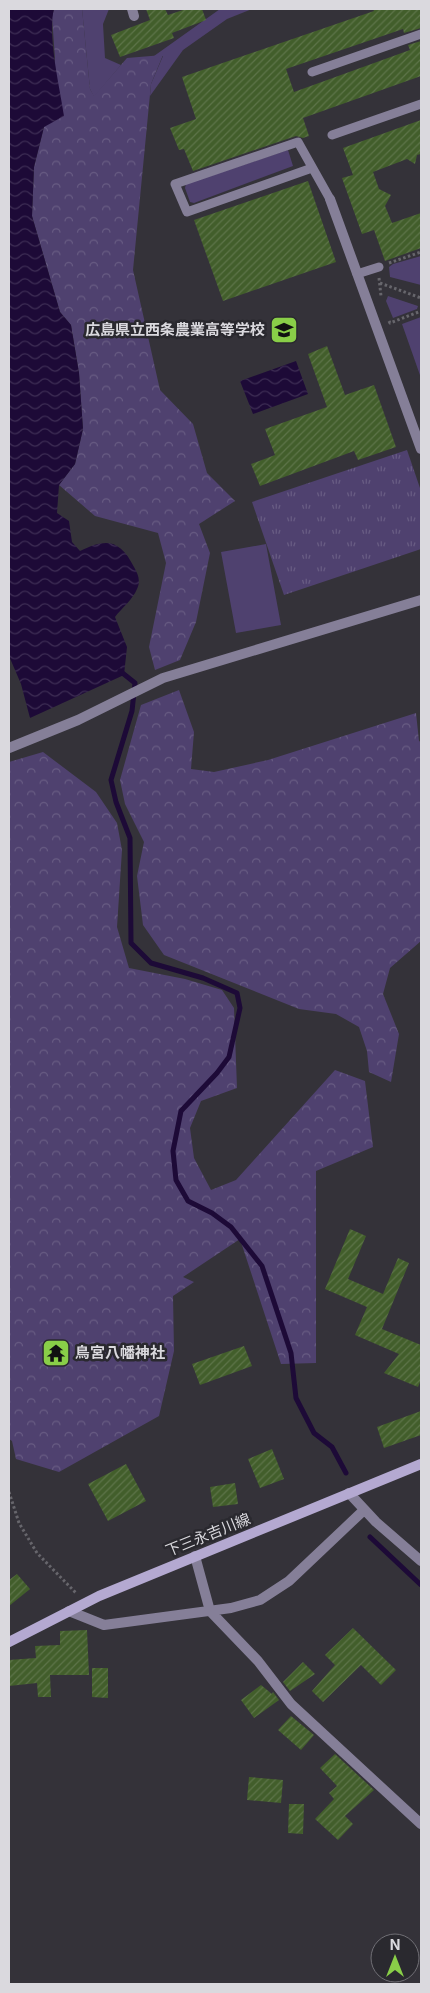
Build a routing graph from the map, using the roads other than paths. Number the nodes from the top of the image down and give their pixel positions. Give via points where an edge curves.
1 (421, 34) edge
2 (312, 72) dead end
3 (421, 104) edge
4 (332, 135) dead end
5 (312, 168) junction
6 (330, 199) joint
7 (379, 267) road end
8 (357, 274) junction
9 (421, 449) edge
10 (421, 600) edge
11 (9, 748) edge
12 (421, 1464) edge
13 (349, 1493) junction
14 (364, 1510) junction
15 (195, 1556) junction
16 (421, 1561) edge
17 (69, 1611) junction
18 (210, 1611) junction
19 (9, 1642) edge
20 (421, 1824) edge

1 - 2 lane
3 - 4 lane
5 - 5 lane via 298,142 175,184 187,212
5 - 6 lane
6 - 8 street
7 - 8 lane
8 - 9 street
10 - 11 street via 163,678 78,720
12 - 13 main road, 下三永吉川線
13 - 14 street
13 - 15 main road, 下三永吉川線
14 - 16 street
14 - 18 street via 289,1581 260,1600
15 - 17 main road, 下三永吉川線
15 - 18 street
17 - 18 street via 104,1625
17 - 19 main road, 下三永吉川線
18 - 20 street via 258,1661 291,1704

